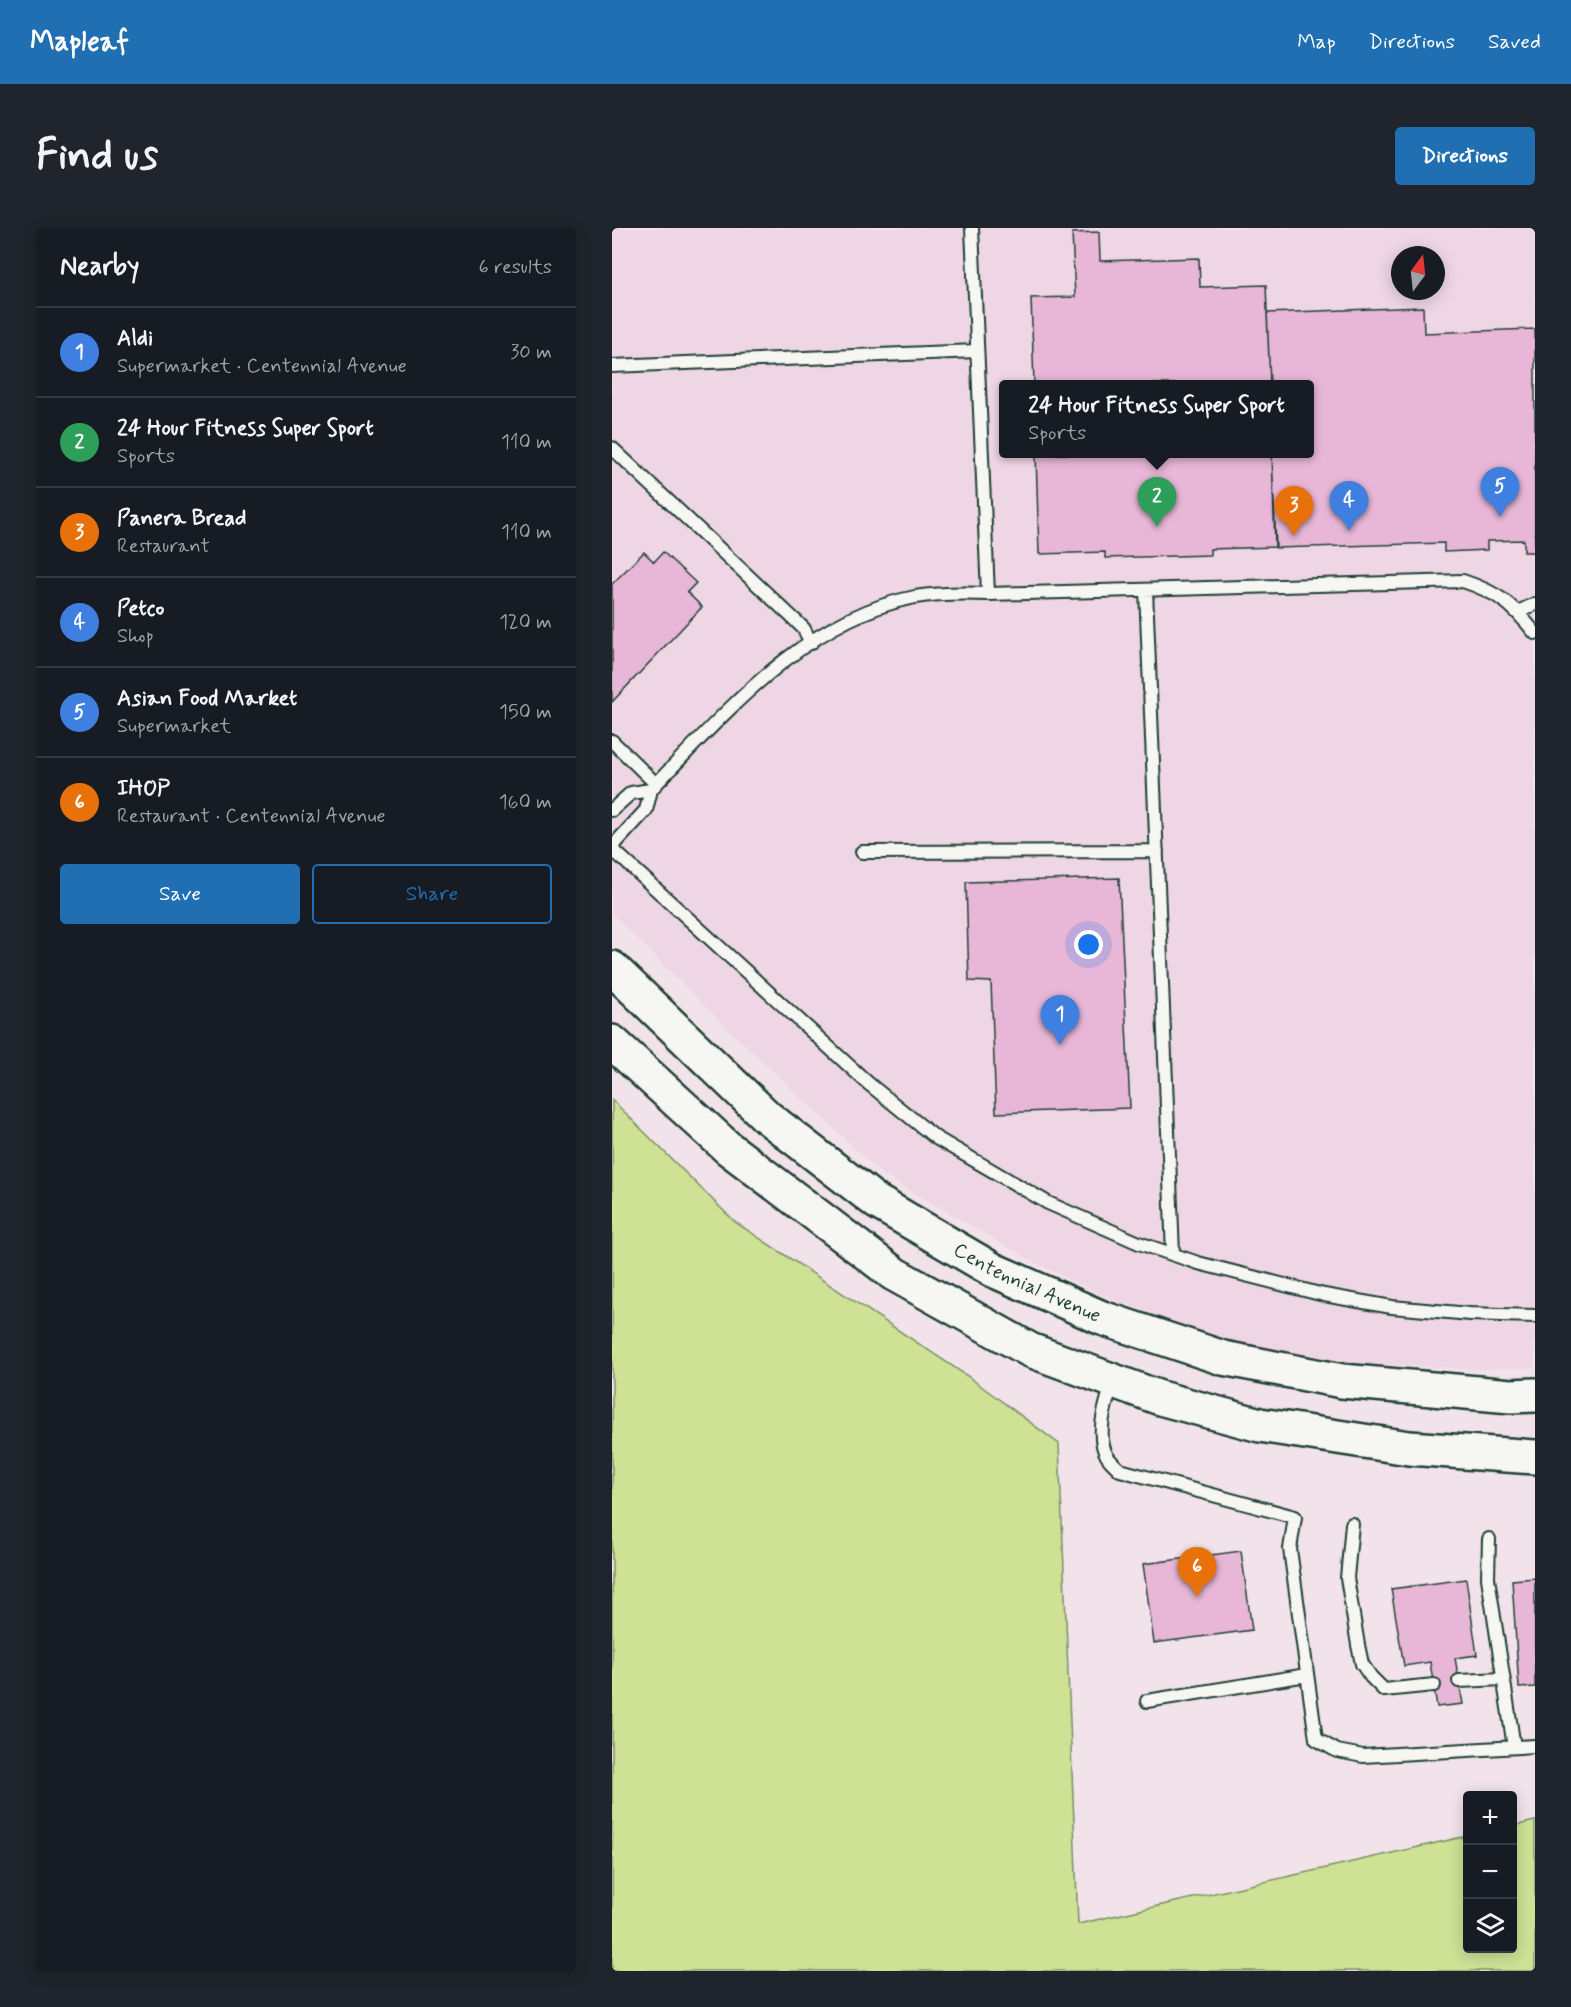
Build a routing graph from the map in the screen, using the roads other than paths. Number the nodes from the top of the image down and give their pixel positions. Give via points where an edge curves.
1 (972, 228) edge
2 (977, 351) junction
3 (612, 366) edge
4 (612, 448) edge
5 (1146, 590) junction
6 (988, 594) junction
7 (1535, 604) edge
8 (1518, 612) junction
9 (1535, 633) edge
10 (811, 643) junction
11 (612, 741) edge
12 (653, 787) junction
13 (612, 810) edge
14 (612, 848) edge
15 (1157, 851) junction
16 (862, 852) dead end
17 (612, 968) edge
18 (612, 1042) edge
19 (1173, 1254) junction
20 (1535, 1316) edge
21 (1113, 1380) junction
22 (1535, 1395) edge
23 (1535, 1457) edge
24 (1352, 1524) dead end
25 (1489, 1539) dead end
26 (1307, 1675) junction
27 (1503, 1679) junction
28 (1460, 1682) dead end
29 (1434, 1685) dead end
30 (1147, 1701) dead end
31 (1535, 1746) edge
32 (1514, 1747) junction

1 - 2 lane
2 - 3 lane
2 - 6 lane
4 - 10 lane via 796,621
5 - 6 lane
5 - 8 lane via 1463,581 1488,589
5 - 15 lane
6 - 10 lane via 914,597 864,613
7 - 8 lane
8 - 9 lane
10 - 12 lane via 744,693
11 - 12 lane
12 - 13 lane via 630,793
12 - 14 lane via 646,810
14 - 19 lane via 869,1084 936,1138 1048,1203
15 - 16 lane
15 - 19 lane
17 - 22 main road, Centennial Avenue via 767,1118 877,1202 993,1270 1101,1318 1224,1358 1342,1381
18 - 21 main road via 728,1148 894,1274 1030,1350
19 - 20 lane via 1324,1295 1392,1307
21 - 23 main road via 1160,1398 1260,1425 1410,1448
21 - 26 lane via 1103,1414 1102,1434 1107,1456 1120,1470 1295,1517 1290,1549
24 - 29 lane via 1347,1578 1362,1664 1384,1690
25 - 27 lane via 1488,1578
26 - 30 lane
26 - 32 lane via 1316,1739 1337,1751 1363,1756
27 - 28 lane
27 - 32 lane
31 - 32 lane

